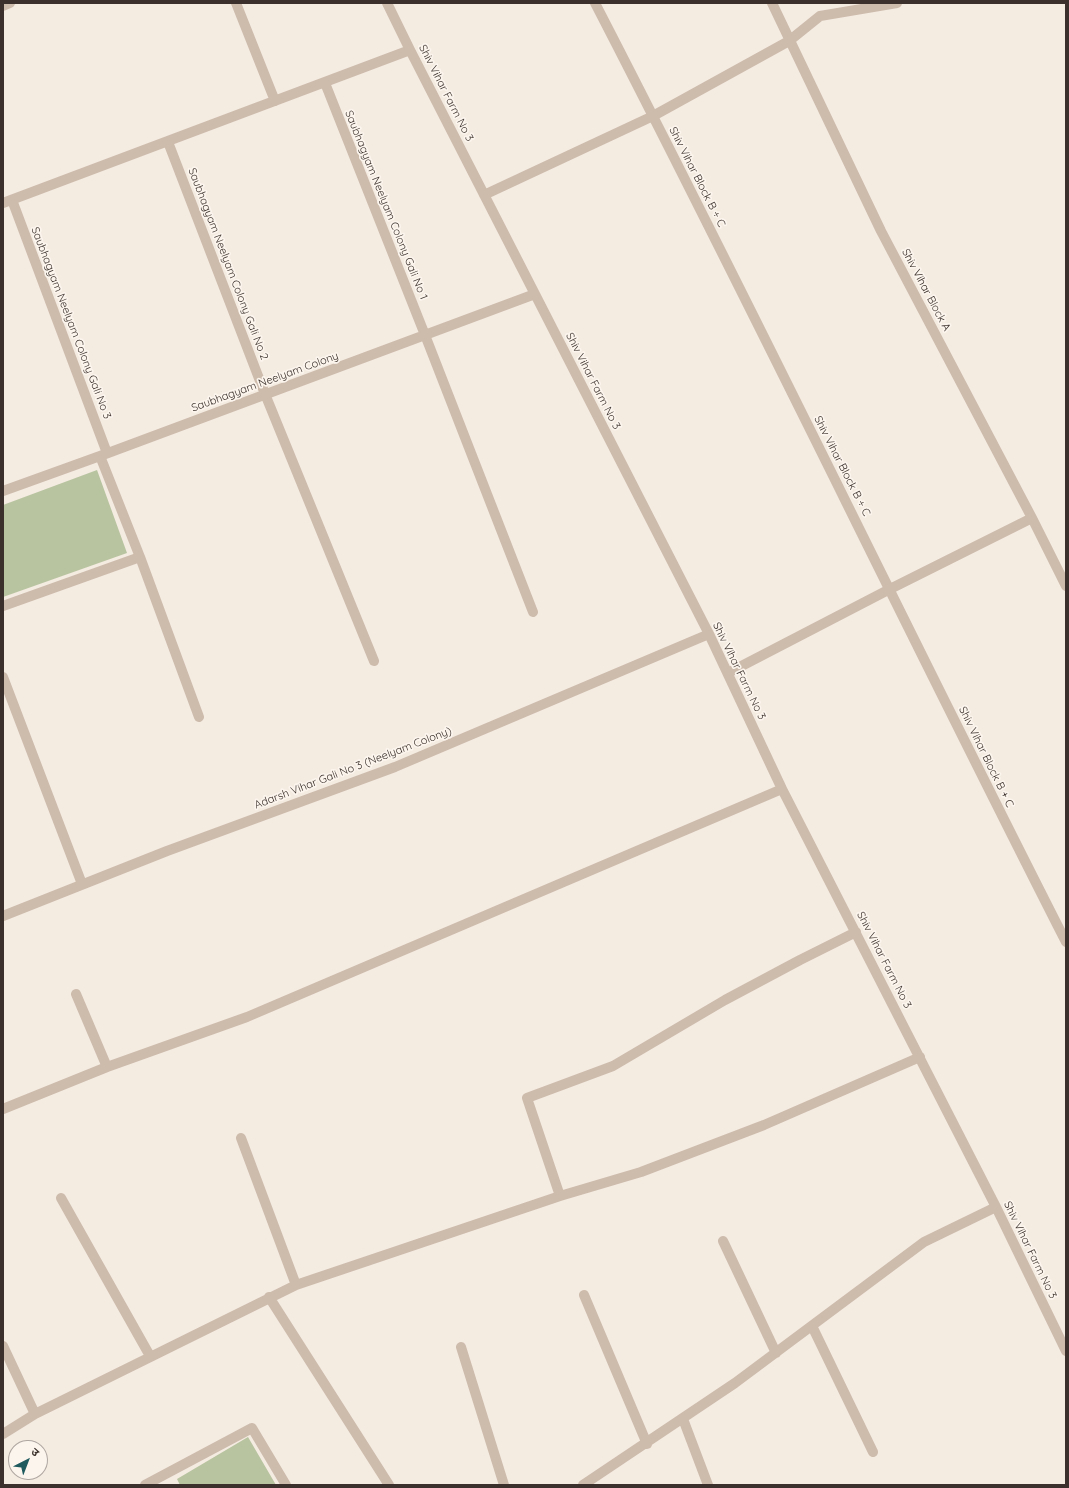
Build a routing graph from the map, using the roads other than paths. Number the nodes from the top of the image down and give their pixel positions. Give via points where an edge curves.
1 (10, 3) edge
2 (236, 3) edge
3 (388, 3) edge
4 (595, 3) edge
5 (772, 3) edge
6 (897, 3) edge
7 (3, 6) edge
8 (789, 41) junction
9 (410, 50) junction
10 (325, 82) junction
11 (275, 101) junction
12 (653, 116) junction
13 (168, 142) junction
14 (484, 195) junction
15 (7, 202) edge
16 (534, 294) junction
17 (425, 335) junction
18 (264, 394) junction
19 (104, 455) junction
20 (3, 491) edge
21 (1032, 518) junction
22 (140, 557) junction
23 (1066, 586) edge
24 (890, 589) junction
25 (3, 606) edge
26 (533, 612) dead end
27 (708, 634) junction
28 (374, 661) dead end
29 (728, 673) junction
30 (3, 677) edge
31 (199, 717) dead end
32 (782, 789) junction
33 (82, 884) junction
34 (3, 916) edge
35 (856, 932) junction
36 (1066, 942) edge
37 (76, 994) dead end
38 (920, 1057) junction
39 (107, 1067) junction
40 (3, 1109) edge
41 (241, 1138) dead end
42 (560, 1196) junction
43 (61, 1198) dead end
44 (996, 1207) junction
45 (723, 1241) dead end
46 (296, 1285) junction
47 (584, 1295) dead end
48 (269, 1297) junction
49 (812, 1326) junction
50 (3, 1346) edge
51 (461, 1347) dead end
52 (1066, 1351) edge
53 (776, 1353) junction
54 (150, 1356) junction
55 (35, 1414) junction
56 (683, 1419) junction
57 (3, 1434) edge
58 (647, 1444) junction
59 (873, 1452) dead end
60 (145, 1485) edge
61 (286, 1485) edge
62 (389, 1485) edge
63 (504, 1485) edge
64 (583, 1485) edge
65 (708, 1485) edge

1 - 7 street
2 - 11 street
3 - 9 street, Shiv Vihar Farm No 3
4 - 12 street, Shiv Vihar Block B + C
5 - 8 street, Shiv Vihar Block A
6 - 8 street via 820,16
8 - 12 street
8 - 21 street, Shiv Vihar Block A via 881,231
9 - 10 street
9 - 14 street, Shiv Vihar Farm No 3
10 - 11 street
10 - 17 street, Saubhagyam Neelyam Colony Gali No 1
11 - 13 street
12 - 14 street
12 - 24 street, Shiv Vihar Block B + C
13 - 15 street
13 - 18 street, Saubhagyam Neelyam Colony Gali No 2
14 - 16 street, Shiv Vihar Farm No 3
15 - 19 street, Saubhagyam Neelyam Colony Gali No 3
16 - 17 street, Saubhagyam Neelyam Colony
16 - 27 street, Shiv Vihar Farm No 3
17 - 18 street, Saubhagyam Neelyam Colony
17 - 26 street, Saubhagyam Neelyam Colony Gali No 1
18 - 19 street, Saubhagyam Neelyam Colony
18 - 28 street, Saubhagyam Neelyam Colony Gali No 2
19 - 20 street, Saubhagyam Neelyam Colony
19 - 22 street, Saubhagyam Neelyam Colony Gali No 3
21 - 23 street, Shiv Vihar Block A
21 - 24 street
22 - 25 street
22 - 31 street, Saubhagyam Neelyam Colony Gali No 3
24 - 29 street
24 - 36 street, Shiv Vihar Block B + C
27 - 29 street, Shiv Vihar Farm No 3
27 - 33 street, Adarsh Vihar Gali No 3 (Neelyam Colony) via 395,767
29 - 32 street, Shiv Vihar Farm No 3
30 - 33 street
32 - 35 street, Shiv Vihar Farm No 3
32 - 39 street via 247,1017
33 - 34 street, Adarsh Vihar Gali No 3 (Neelyam Colony)
35 - 38 street, Shiv Vihar Farm No 3
35 - 42 street via 725,1000 613,1066 527,1098
37 - 39 street
38 - 42 street via 764,1125 640,1172
38 - 44 street, Shiv Vihar Farm No 3
39 - 40 street
41 - 46 street
42 - 46 street
43 - 54 street
44 - 49 street via 924,1242
44 - 52 street, Shiv Vihar Farm No 3
45 - 53 street
46 - 48 street
47 - 58 street
48 - 54 street
48 - 62 street
49 - 53 street
49 - 59 street
50 - 55 street
51 - 63 street
53 - 56 street
54 - 55 street
55 - 57 street
56 - 58 street
56 - 65 street
58 - 64 street
60 - 61 street via 252,1428

